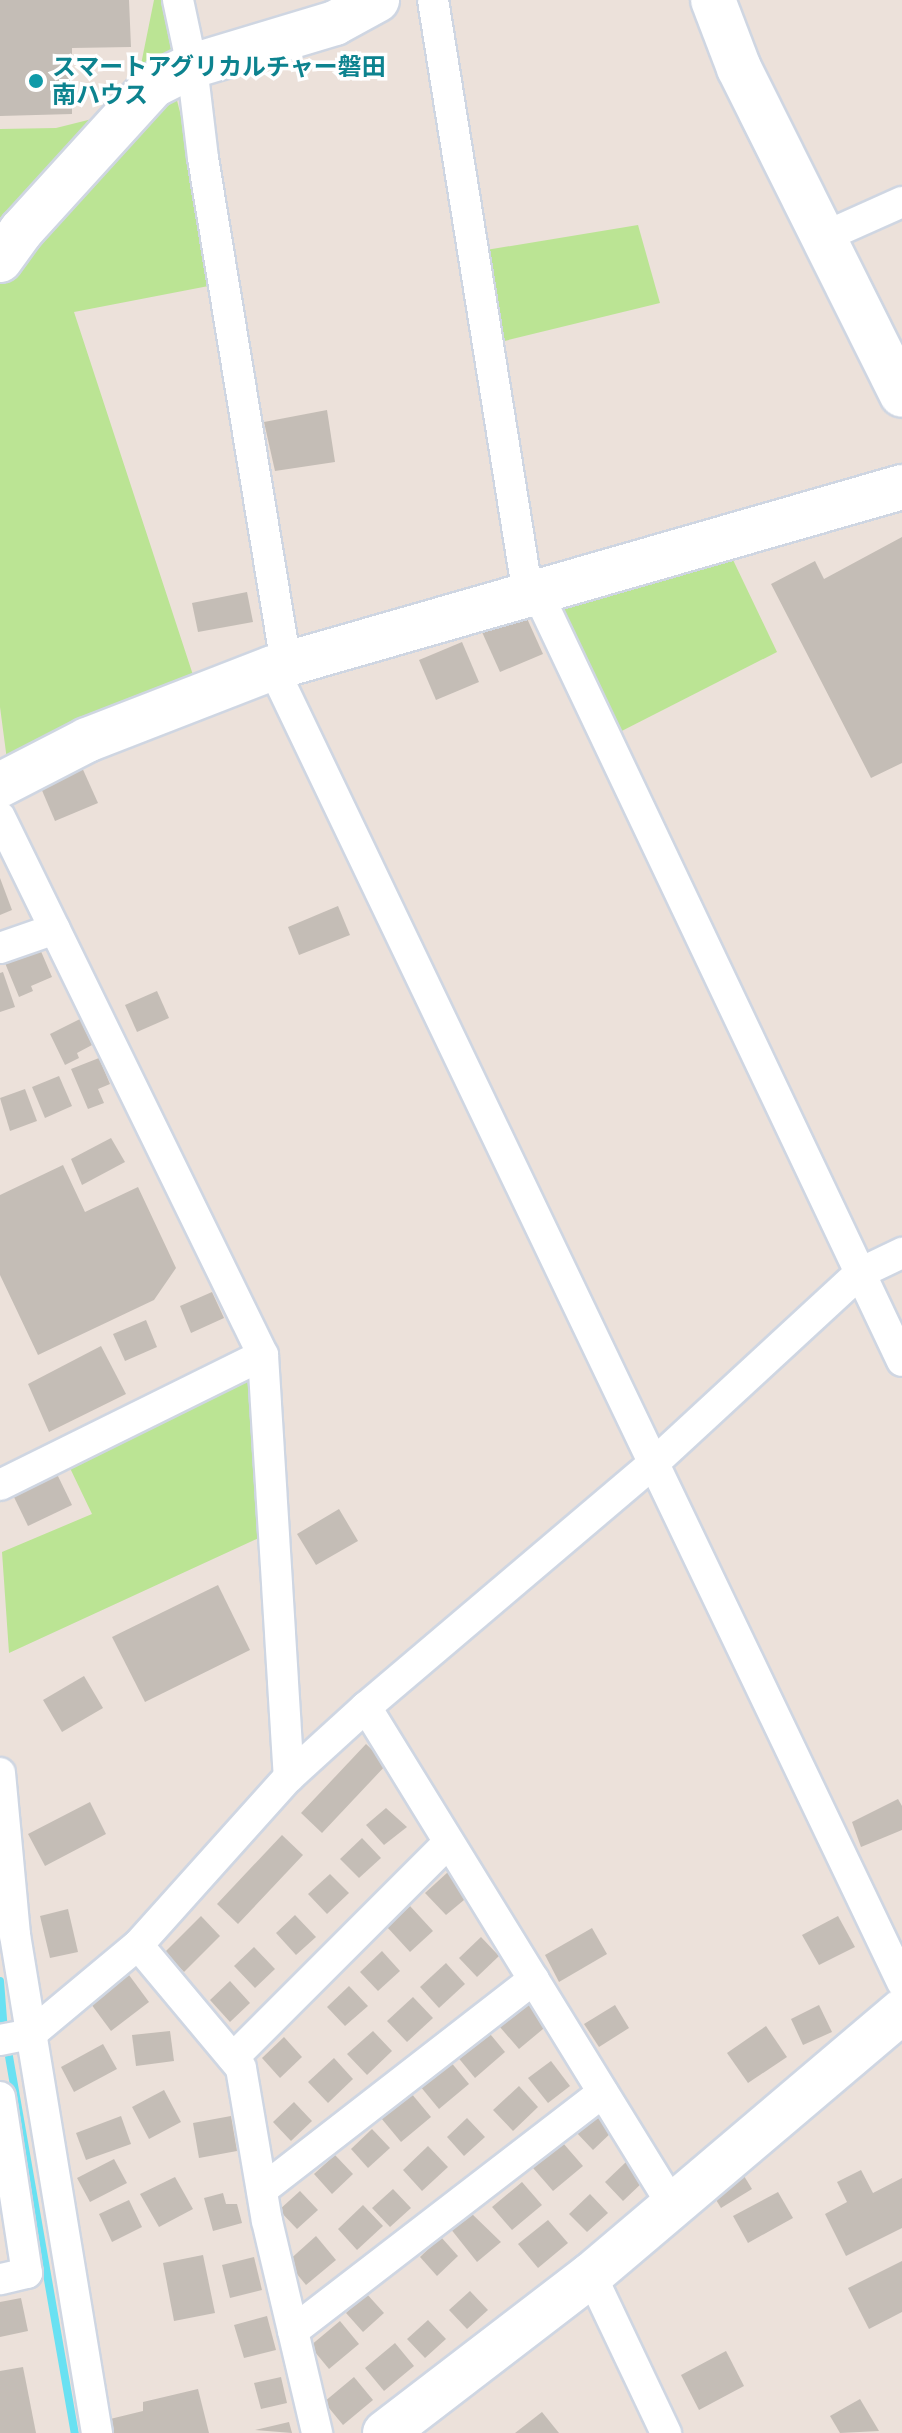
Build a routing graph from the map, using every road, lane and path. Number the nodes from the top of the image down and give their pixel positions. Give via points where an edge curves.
1 (178, 0) edge
2 (377, 0) edge
3 (433, 0) edge
4 (713, 0) edge
5 (192, 66) junction
6 (902, 202) edge
7 (826, 236) junction
8 (0, 260) edge
9 (902, 395) edge
10 (902, 487) edge
11 (532, 594) junction
12 (280, 666) junction
13 (0, 785) edge
14 (0, 817) edge
15 (55, 929) junction
16 (0, 948) edge
17 (902, 1253) edge
18 (860, 1273) junction
19 (263, 1355) junction
20 (902, 1361) edge
21 (655, 1462) junction
22 (0, 1485) edge
23 (366, 1707) junction
24 (0, 1773) edge
25 (289, 1777) junction
26 (449, 1842) junction
27 (138, 1945) junction
28 (534, 1979) junction
29 (902, 1982) edge
30 (902, 2011) edge
31 (31, 2034) junction
32 (0, 2040) edge
33 (233, 2058) junction
34 (603, 2092) junction
35 (0, 2097) edge
36 (262, 2190) junction
37 (673, 2206) junction
38 (591, 2275) junction
39 (0, 2279) edge
40 (293, 2331) junction
41 (97, 2433) edge
42 (317, 2433) edge
43 (385, 2433) edge
44 (666, 2433) edge

1 - 5 street
2 - 5 street via 335,23
3 - 11 street
4 - 7 street via 739,68
5 - 8 street via 154,85
5 - 12 street
6 - 7 street
7 - 9 street
10 - 11 street
11 - 12 street
11 - 18 street
12 - 13 street via 87,740
12 - 21 street
14 - 15 street
15 - 16 street
15 - 19 street
17 - 18 street
18 - 20 street
18 - 21 street
19 - 22 street
19 - 25 street
21 - 23 street
21 - 29 street
23 - 25 street
23 - 26 street
24 - 31 street via 15,1935
25 - 27 street
26 - 28 street
26 - 33 street
27 - 31 street
27 - 33 street
28 - 34 street
28 - 36 street
30 - 37 street
31 - 32 street
31 - 41 street
33 - 36 street via 241,2068
34 - 37 street
34 - 40 street
35 - 39 street via 27,2273
36 - 40 street
37 - 38 street
38 - 43 street
38 - 44 street
40 - 42 street

